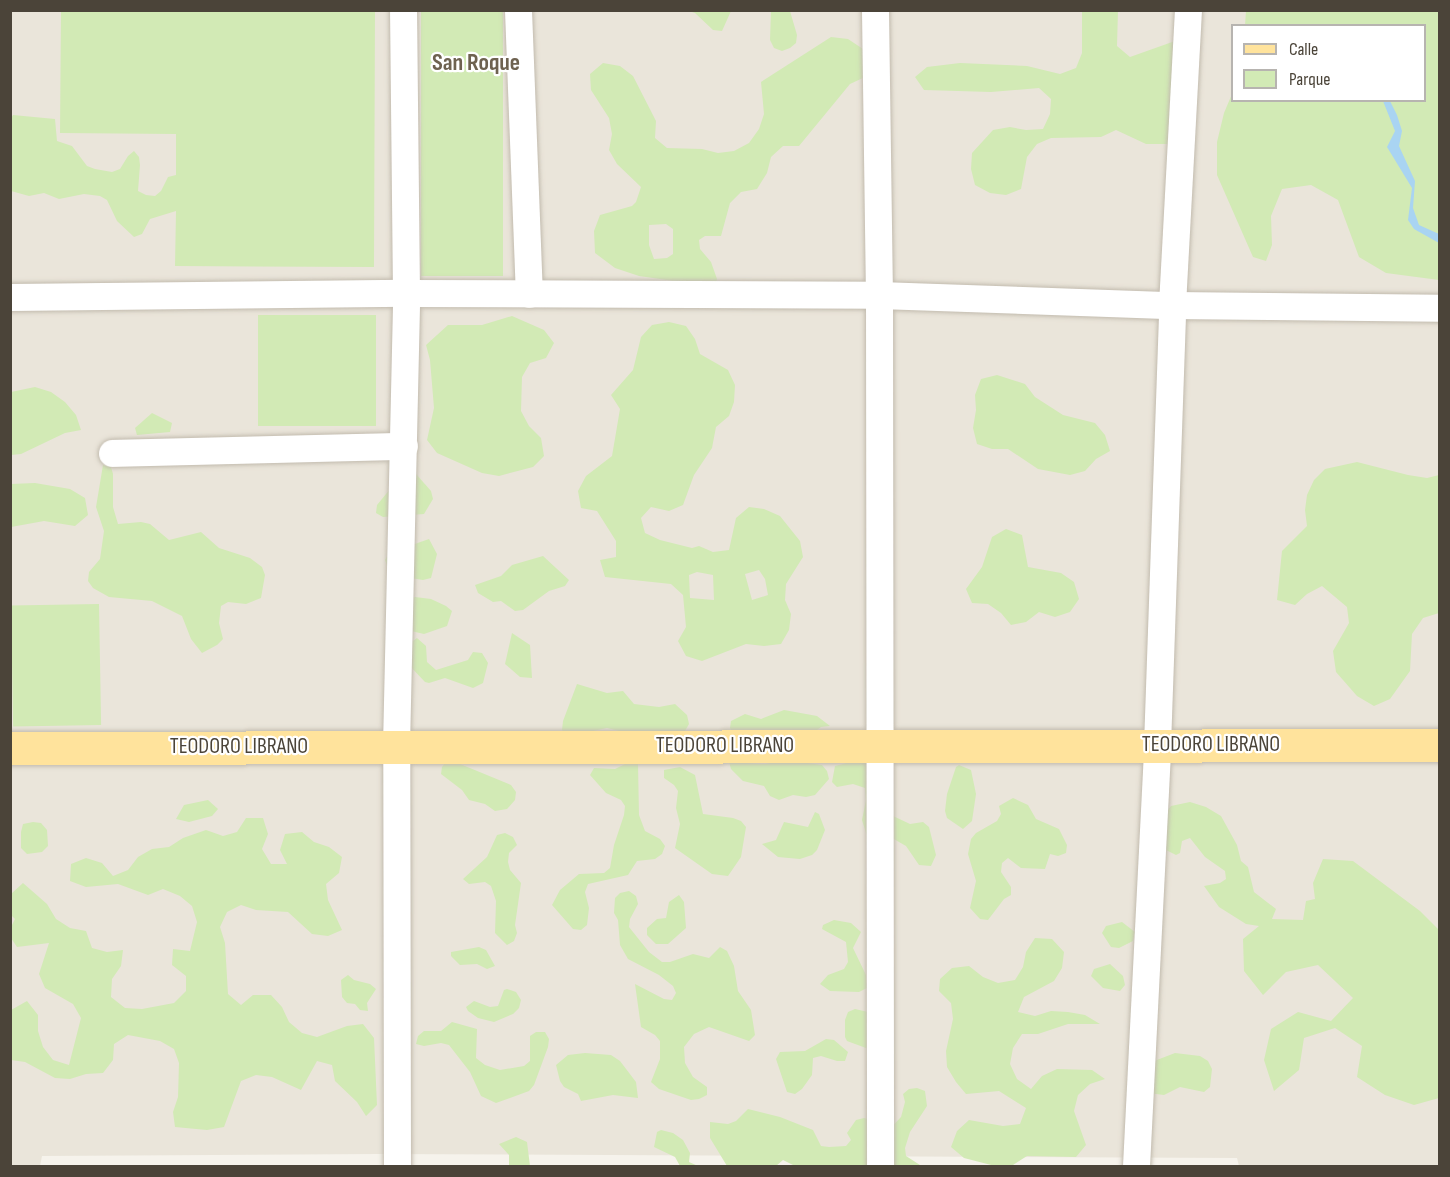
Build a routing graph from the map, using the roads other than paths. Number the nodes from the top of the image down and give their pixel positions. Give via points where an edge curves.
1 (403, 10) edge
2 (518, 10) edge
3 (875, 10) edge
4 (1188, 10) edge
5 (406, 292) junction
6 (529, 294) junction
7 (879, 295) junction
8 (10, 297) edge
9 (1172, 305) junction
10 (1440, 309) edge
11 (404, 446) junction
12 (112, 453) dead end
13 (1157, 745) junction
14 (1440, 745) edge
15 (396, 746) junction
16 (879, 746) junction
17 (10, 748) edge
18 (397, 1167) edge
19 (880, 1167) edge
20 (1136, 1167) edge

1 - 5 street
2 - 6 street
3 - 7 street
4 - 9 street
5 - 6 street
5 - 8 street
5 - 11 street
6 - 7 street
7 - 9 street
7 - 16 street
9 - 10 street
9 - 13 street
11 - 12 street
11 - 15 street
13 - 14 main road, TEODORO LIBRANO
13 - 16 main road, TEODORO LIBRANO
13 - 20 street
15 - 16 main road, TEODORO LIBRANO
15 - 17 main road, TEODORO LIBRANO
15 - 18 street
16 - 19 street

